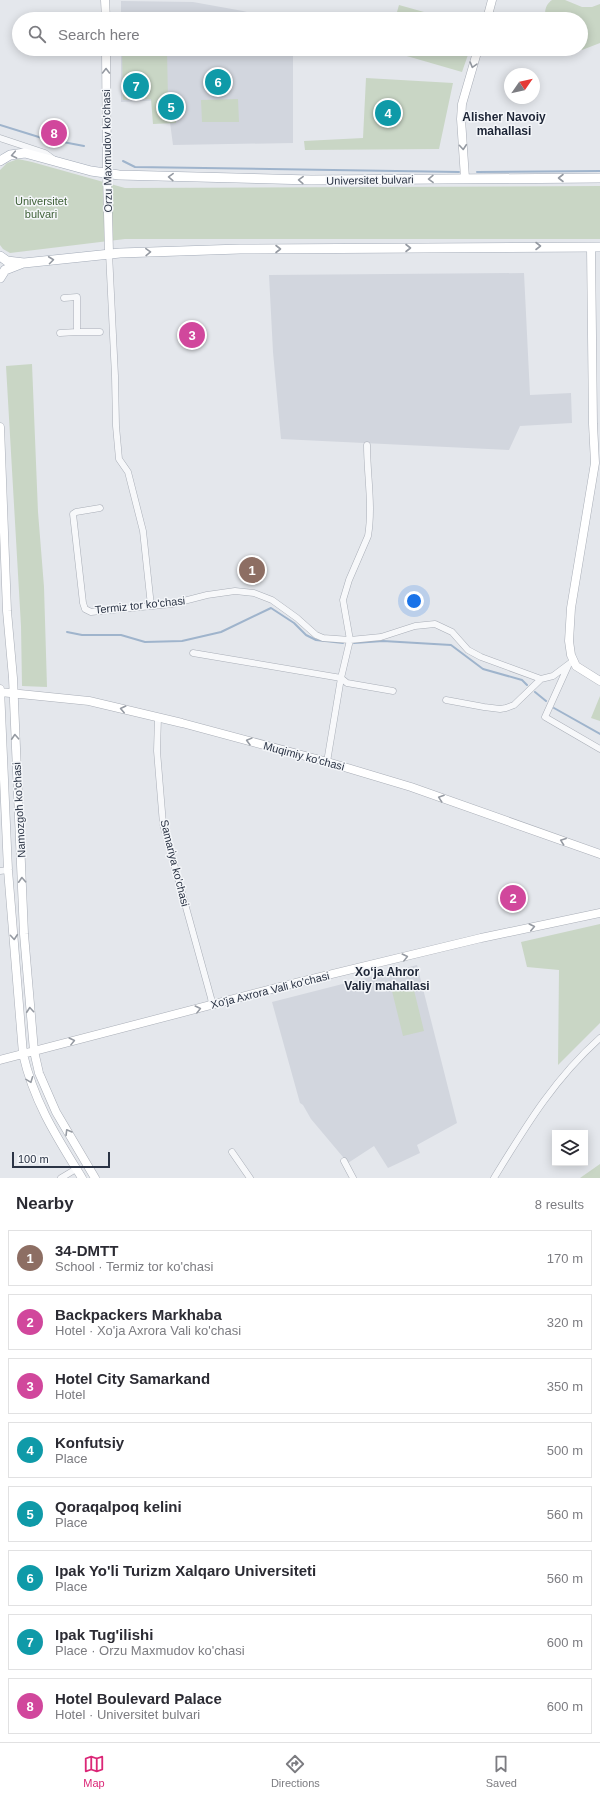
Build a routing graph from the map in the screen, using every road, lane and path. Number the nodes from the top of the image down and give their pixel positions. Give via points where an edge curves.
1 (105, 0) edge
2 (492, 0) edge
3 (106, 12) edge
4 (489, 12) edge
5 (106, 56) edge
6 (476, 56) edge
7 (0, 138) edge
8 (0, 161) edge
9 (58, 162) junction
10 (106, 174) junction
11 (465, 178) junction
12 (600, 178) edge
13 (596, 247) edge
14 (109, 253) junction
15 (0, 256) edge
16 (24, 263) junction
17 (0, 278) edge
18 (64, 298) dead end
19 (60, 332) dead end
20 (78, 332) junction
21 (100, 332) dead end
22 (0, 427) edge
23 (367, 445) dead end
24 (100, 508) dead end
25 (2, 539) edge
26 (151, 606) junction
27 (350, 640) junction
28 (192, 653) dead end
29 (571, 663) junction
30 (341, 678) junction
31 (541, 679) junction
32 (600, 681) edge
33 (0, 689) edge
34 (393, 691) dead end
35 (0, 692) edge
36 (14, 693) junction
37 (446, 700) dead end
38 (158, 717) junction
39 (600, 749) edge
40 (327, 762) junction
41 (2, 790) edge
42 (600, 854) edge
43 (4, 870) edge
44 (600, 913) edge
45 (212, 1005) junction
46 (600, 1038) edge
47 (34, 1051) junction
48 (23, 1054) junction
49 (0, 1060) edge
50 (232, 1152) dead end
51 (344, 1162) dead end
52 (76, 1168) junction
53 (61, 1178) edge
54 (82, 1178) edge
55 (95, 1178) edge
56 (250, 1178) edge
57 (353, 1178) edge
58 (495, 1178) edge

1 - 3 main road
2 - 4 main road
10 -> 5 main road, Orzu Maxmudov ko'chasi
6 -> 11 main road via 462,104
7 - 9 street via 45,153
9 -> 8 main road, Universitet bulvari via 25,153 10,155
9 - 10 main road, Universitet bulvari
11 -> 10 main road, Universitet bulvari via 311,180
10 - 14 main road, Orzu Maxmudov ko'chasi
12 -> 11 main road, Universitet bulvari
14 -> 13 main road via 240,249
13 - 29 main road via 592,424 595,463 571,608
16 -> 14 main road
14 - 26 street via 118,451 119,459 128,472 143,531
15 - 16 main road via 7,261
16 - 17 main road via 5,270
18 - 20 street via 77,297
19 - 20 street
20 - 21 street
22 - 25 main road, Namozgoh ko'chasi
23 - 27 street via 371,510 369,530 348,580 343,600
24 - 26 street, Termiz tor ko'chasi via 73,514 79,579 85,609 91,612
25 - 36 main road, Namozgoh ko'chasi
26 - 27 street, Termiz tor ko'chasi via 235,591 254,593 272,600 316,636
27 - 30 street
27 - 31 street, Termiz tor ko'chasi via 388,636 415,626 435,624 452,632 468,650 481,657
28 - 30 street
29 - 31 street via 553,676
29 - 32 main road
29 - 39 street via 545,717
30 - 34 street via 347,683
30 - 40 street
31 - 37 street via 514,705 500,709
33 - 35 main road, Namozgoh ko'chasi
35 - 36 main road, Muqimiy ko'chasi
35 - 41 main road, Namozgoh ko'chasi
38 -> 36 main road, Muqimiy ko'chasi via 89,701
47 -> 36 main road, Namozgoh ko'chasi via 24,934
40 -> 38 main road, Muqimiy ko'chasi
38 - 45 street, Samariya ko'chasi via 157,751 163,824
42 -> 40 main road, Muqimiy ko'chasi via 411,787
41 - 43 main road, Namozgoh ko'chasi
43 -> 48 main road, Namozgoh ko'chasi
45 -> 44 main road, Xo'ja Axrora Vali ko'chasi via 481,938
47 -> 45 main road, Xo'ja Axrora Vali ko'chasi
46 - 58 street via 565,1072 538,1108
47 - 48 main road, Xo'ja Axrora Vali ko'chasi
55 -> 47 main road, Namozgoh ko'chasi via 56,1112 39,1073
48 - 49 main road
48 -> 52 main road, Namozgoh ko'chasi via 28,1076 46,1118
50 - 56 street
51 - 57 street
52 - 53 street
52 - 54 main road, Namozgoh ko'chasi

